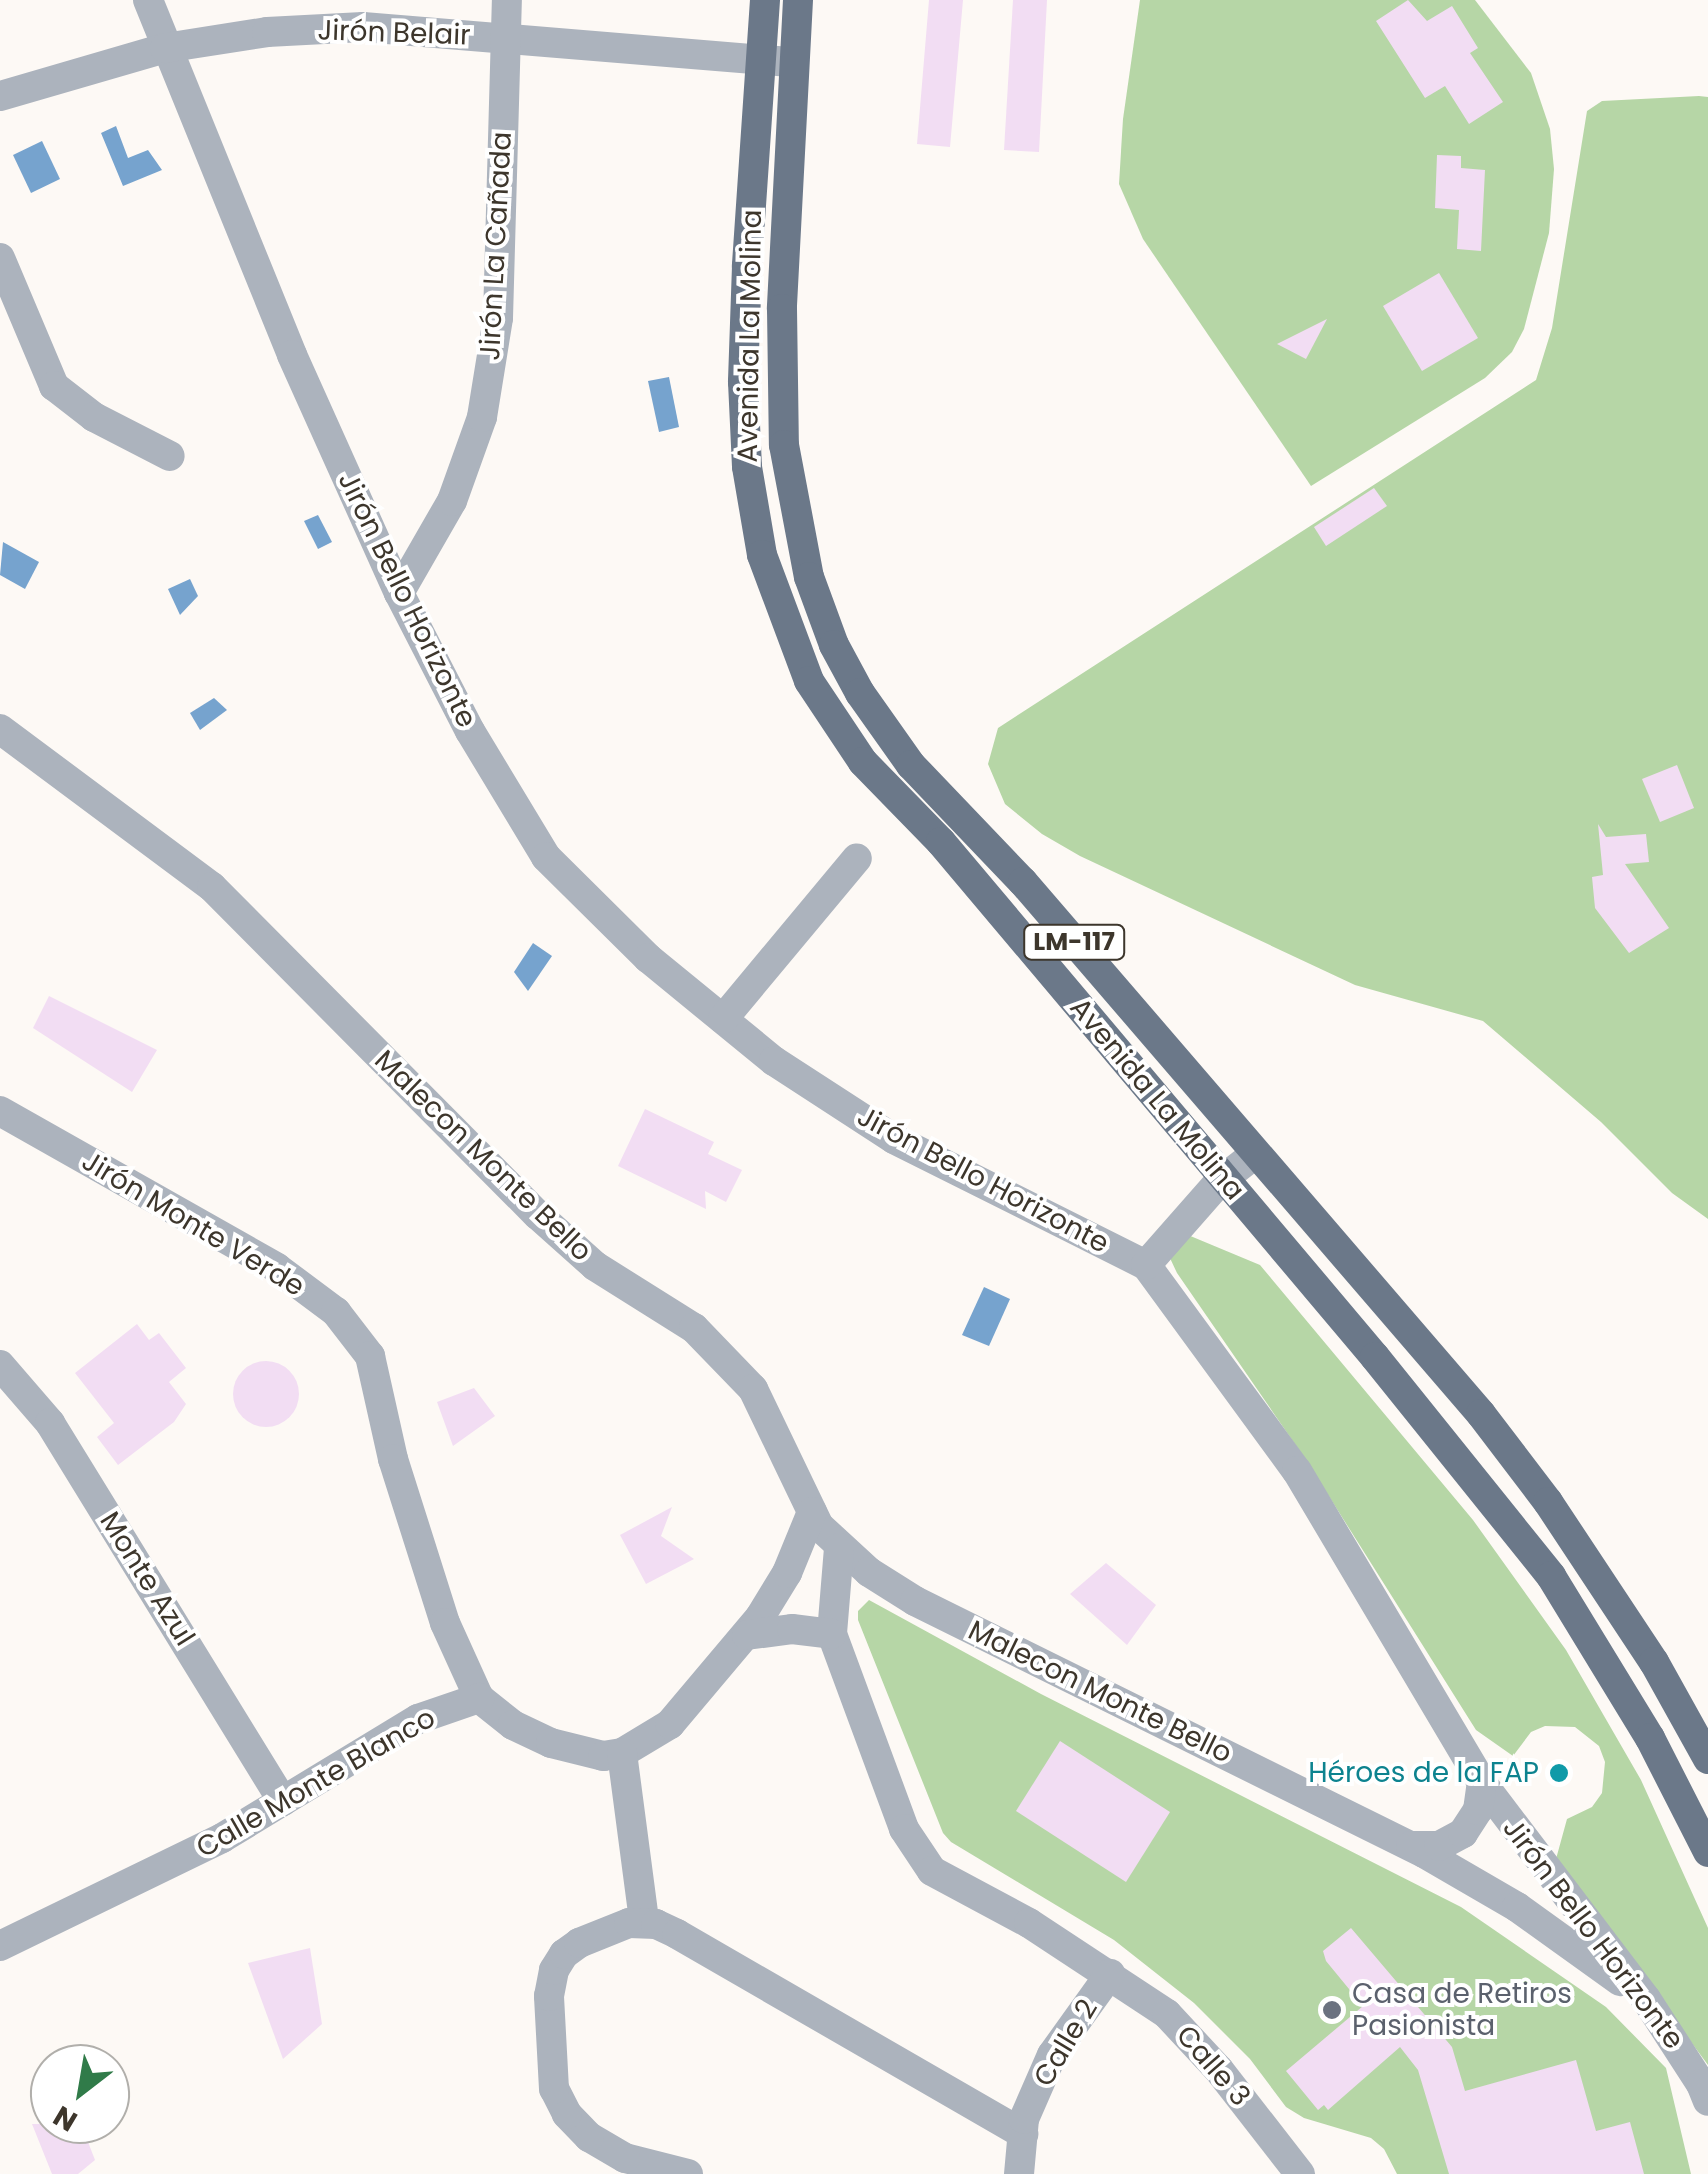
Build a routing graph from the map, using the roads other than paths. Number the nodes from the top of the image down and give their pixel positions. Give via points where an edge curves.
1 (148, 0) edge
2 (507, 0) edge
3 (765, 0) edge
4 (798, 0) edge
5 (506, 37) junction
6 (165, 48) junction
7 (762, 60) junction
8 (794, 62) junction
9 (0, 96) edge
10 (0, 258) edge
11 (170, 456) dead end
12 (399, 593) junction
13 (0, 729) edge
14 (857, 858) dead end
15 (723, 1019) junction
16 (0, 1111) edge
17 (1255, 1154) junction
18 (1224, 1178) junction
19 (1146, 1265) junction
20 (0, 1364) edge
21 (812, 1512) junction
22 (839, 1548) junction
23 (832, 1634) junction
24 (747, 1635) junction
25 (478, 1698) junction
26 (622, 1753) junction
27 (1708, 1759) edge
28 (1482, 1783) junction
29 (283, 1801) junction
30 (1411, 1846) junction
31 (1708, 1852) edge
32 (644, 1921) junction
33 (0, 1946) edge
34 (1110, 1974) junction
35 (1646, 2000) junction
36 (1708, 2101) edge
37 (1023, 2134) junction
38 (688, 2174) edge
39 (1019, 2174) edge
40 (1300, 2174) edge

1 - 6 street, Jirón Bello Horizonte
2 - 5 street, Jirón La Cañada
3 - 7 main road, Avenida La Molina / LM-117
4 - 8 main road, Avenida La Molina / LM-117
5 - 6 street, Jirón Belair via 363,27 268,32
5 - 7 street, Jirón Belair
5 - 12 street, Jirón La Cañada via 498,318 482,417 452,501
6 - 9 street, Jirón Belair
6 - 12 street, Jirón Bello Horizonte
7 - 8 street, Jirón Belair
7 - 18 main road, Avenida La Molina / LM-117 via 746,283 746,467 762,555 793,647 863,762 941,842
8 - 17 main road, Avenida La Molina / LM-117 via 782,309 784,445 809,577 834,645 910,765 1023,882
10 - 11 street via 54,386 94,417
12 - 15 street, Jirón Bello Horizonte via 470,731 546,857 648,958
13 - 21 street, Malecon Monte Bello via 212,887 538,1215 595,1266 694,1328 753,1389
14 - 15 street
15 - 19 street, Jirón Bello Horizonte via 774,1061 894,1139
16 - 25 street, Jirón Monte Verde via 277,1268 336,1312 370,1356 393,1459 445,1623
17 - 18 street
17 - 27 main road, Avenida La Molina / LM-117 via 1548,1502 1654,1662
18 - 19 street
18 - 31 main road, Avenida La Molina / LM-117 via 1551,1576 1650,1738
19 - 28 street, Jirón Bello Horizonte via 1298,1470
20 - 29 street, Monte Azul via 50,1424
21 - 22 street, Malecon Monte Bello
21 - 24 street via 787,1573
22 - 23 street
22 - 30 street, Malecon Monte Bello via 914,1601
23 - 24 street via 792,1629
23 - 34 street, Calle 3 via 904,1830 932,1871
24 - 26 street via 670,1724
25 - 26 street via 550,1743 603,1756
25 - 29 street, Calle Monte Blanco via 418,1719
26 - 32 street
28 - 30 street via 1478,1810 1463,1832 1439,1846
28 - 35 street, Jirón Bello Horizonte
29 - 33 street, Calle Monte Blanco
30 - 35 street, Malecon Monte Bello via 1517,1908
32 - 37 street
32 - 38 street via 578,1943 554,1970 554,2088 589,2138 625,2158
34 - 37 street, Calle 2 via 1052,2055
34 - 40 street, Calle 3 via 1167,2014
35 - 36 street, Jirón Bello Horizonte
37 - 39 street, Calle 2

